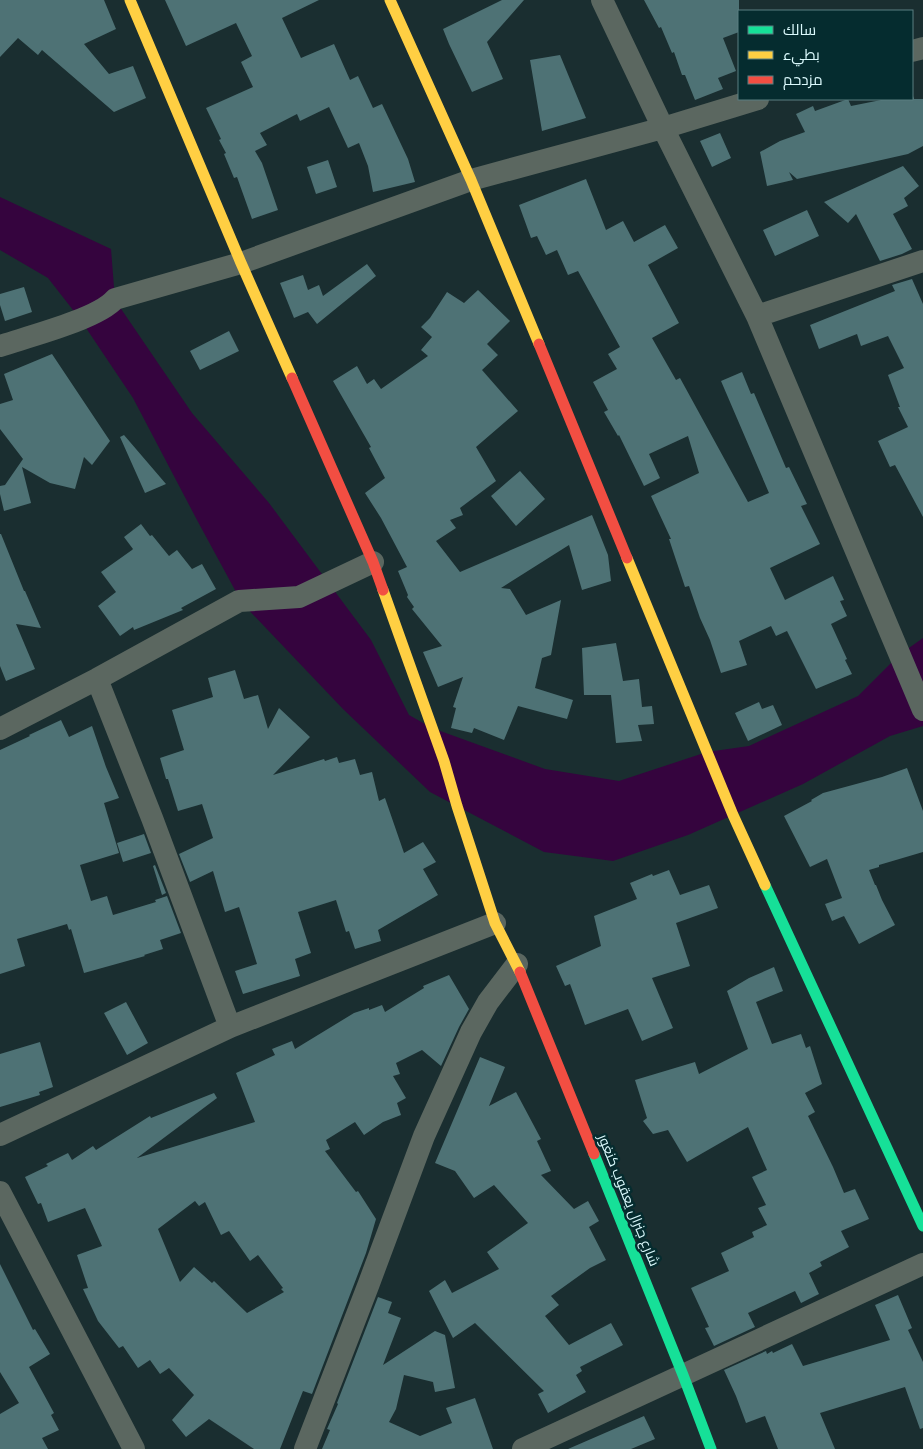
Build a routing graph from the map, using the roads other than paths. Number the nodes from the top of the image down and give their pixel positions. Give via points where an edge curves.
1 (130, 0) edge
2 (390, 0) edge
3 (602, 0) edge
4 (755, 100) edge
5 (663, 128) junction
6 (471, 180) junction
7 (923, 261) edge
8 (241, 263) junction
9 (757, 316) junction
10 (0, 346) edge
11 (374, 562) junction
12 (97, 679) junction
13 (923, 710) edge
14 (0, 729) edge
15 (495, 923) junction
16 (517, 964) junction
17 (230, 1027) junction
18 (0, 1134) edge
19 (0, 1192) edge
20 (923, 1226) edge
21 (923, 1264) edge
22 (683, 1375) junction
23 (134, 1449) edge
24 (305, 1449) edge
25 (523, 1449) edge
26 (711, 1449) edge

1 - 8 street, شارع جنرال يعقوب كنغور
2 - 6 street
3 - 5 street
4 - 5 street
5 - 6 street
5 - 9 street
6 - 8 street
6 - 20 street via 733,815
7 - 9 street
8 - 10 street via 115,300 80,319
8 - 11 street, شارع جنرال يعقوب كنغور
9 - 13 street
11 - 12 street via 299,597 239,601
11 - 15 street, شارع جنرال يعقوب كنغور via 444,761
12 - 14 street
12 - 17 street
15 - 16 street, شارع جنرال يعقوب كنغور
15 - 17 street
16 - 22 street, شارع جنرال يعقوب كنغور
16 - 24 street via 488,1002 471,1032 424,1136
17 - 18 street
19 - 23 street
21 - 22 street
22 - 25 street
22 - 26 street, شارع جنرال يعقوب كنغور

